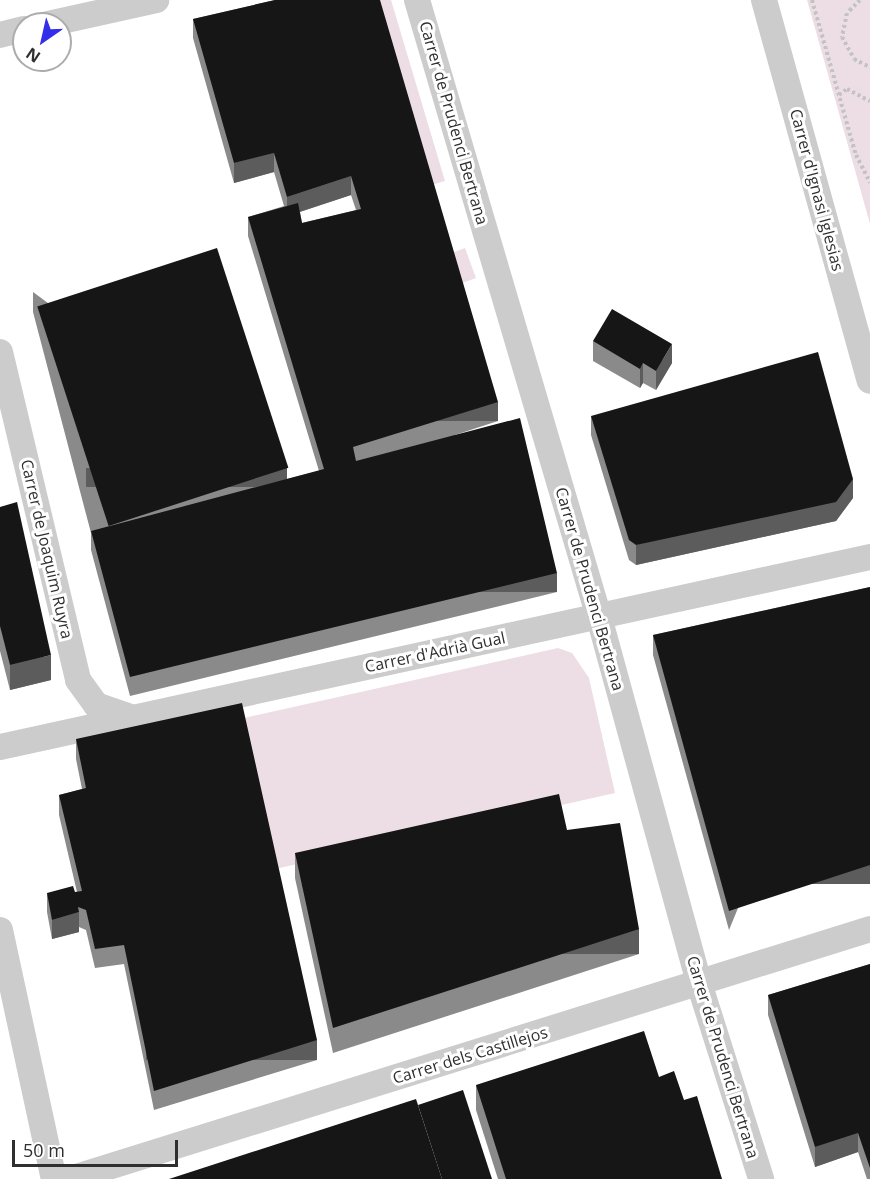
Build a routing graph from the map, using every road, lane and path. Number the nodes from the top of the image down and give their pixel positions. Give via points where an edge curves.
1 (155, 0) edge
2 (417, 0) edge
3 (764, 0) edge
4 (812, 0) edge
5 (858, 1) edge
6 (72, 19) edge
7 (870, 67) edge
8 (839, 95) junction
9 (870, 101) edge
10 (870, 183) edge
11 (0, 352) edge
12 (870, 381) edge
13 (870, 557) edge
14 (599, 617) junction
15 (78, 680) junction
16 (130, 717) junction
17 (51, 735) junction
18 (0, 747) edge
19 (0, 930) edge
20 (870, 930) edge
21 (699, 983) junction
22 (54, 1179) edge
23 (70, 1179) edge
24 (761, 1179) edge

1 - 6 street
2 - 14 street, Carrer de Prudenci Bertrana
3 - 12 street, Carrer d'Ignasi Iglesias
4 - 8 path
5 - 7 path via 842,25 842,37 854,59
8 - 9 path via 847,89
8 - 10 path
11 - 15 street, Carrer de Joaquim Ruyra
13 - 14 street, Carrer d'Adrià Gual
14 - 16 street, Carrer d'Adrià Gual
14 - 21 street, Carrer de Prudenci Bertrana
15 - 16 street, Carrer de Joaquim Ruyra via 96,705
15 - 17 street via 74,702
16 - 17 street, Carrer d'Adrià Gual
17 - 18 street, Carrer d'Adrià Gual
19 - 22 street
20 - 21 street, Carrer dels Castillejos
21 - 23 street, Carrer dels Castillejos
21 - 24 street, Carrer de Prudenci Bertrana

